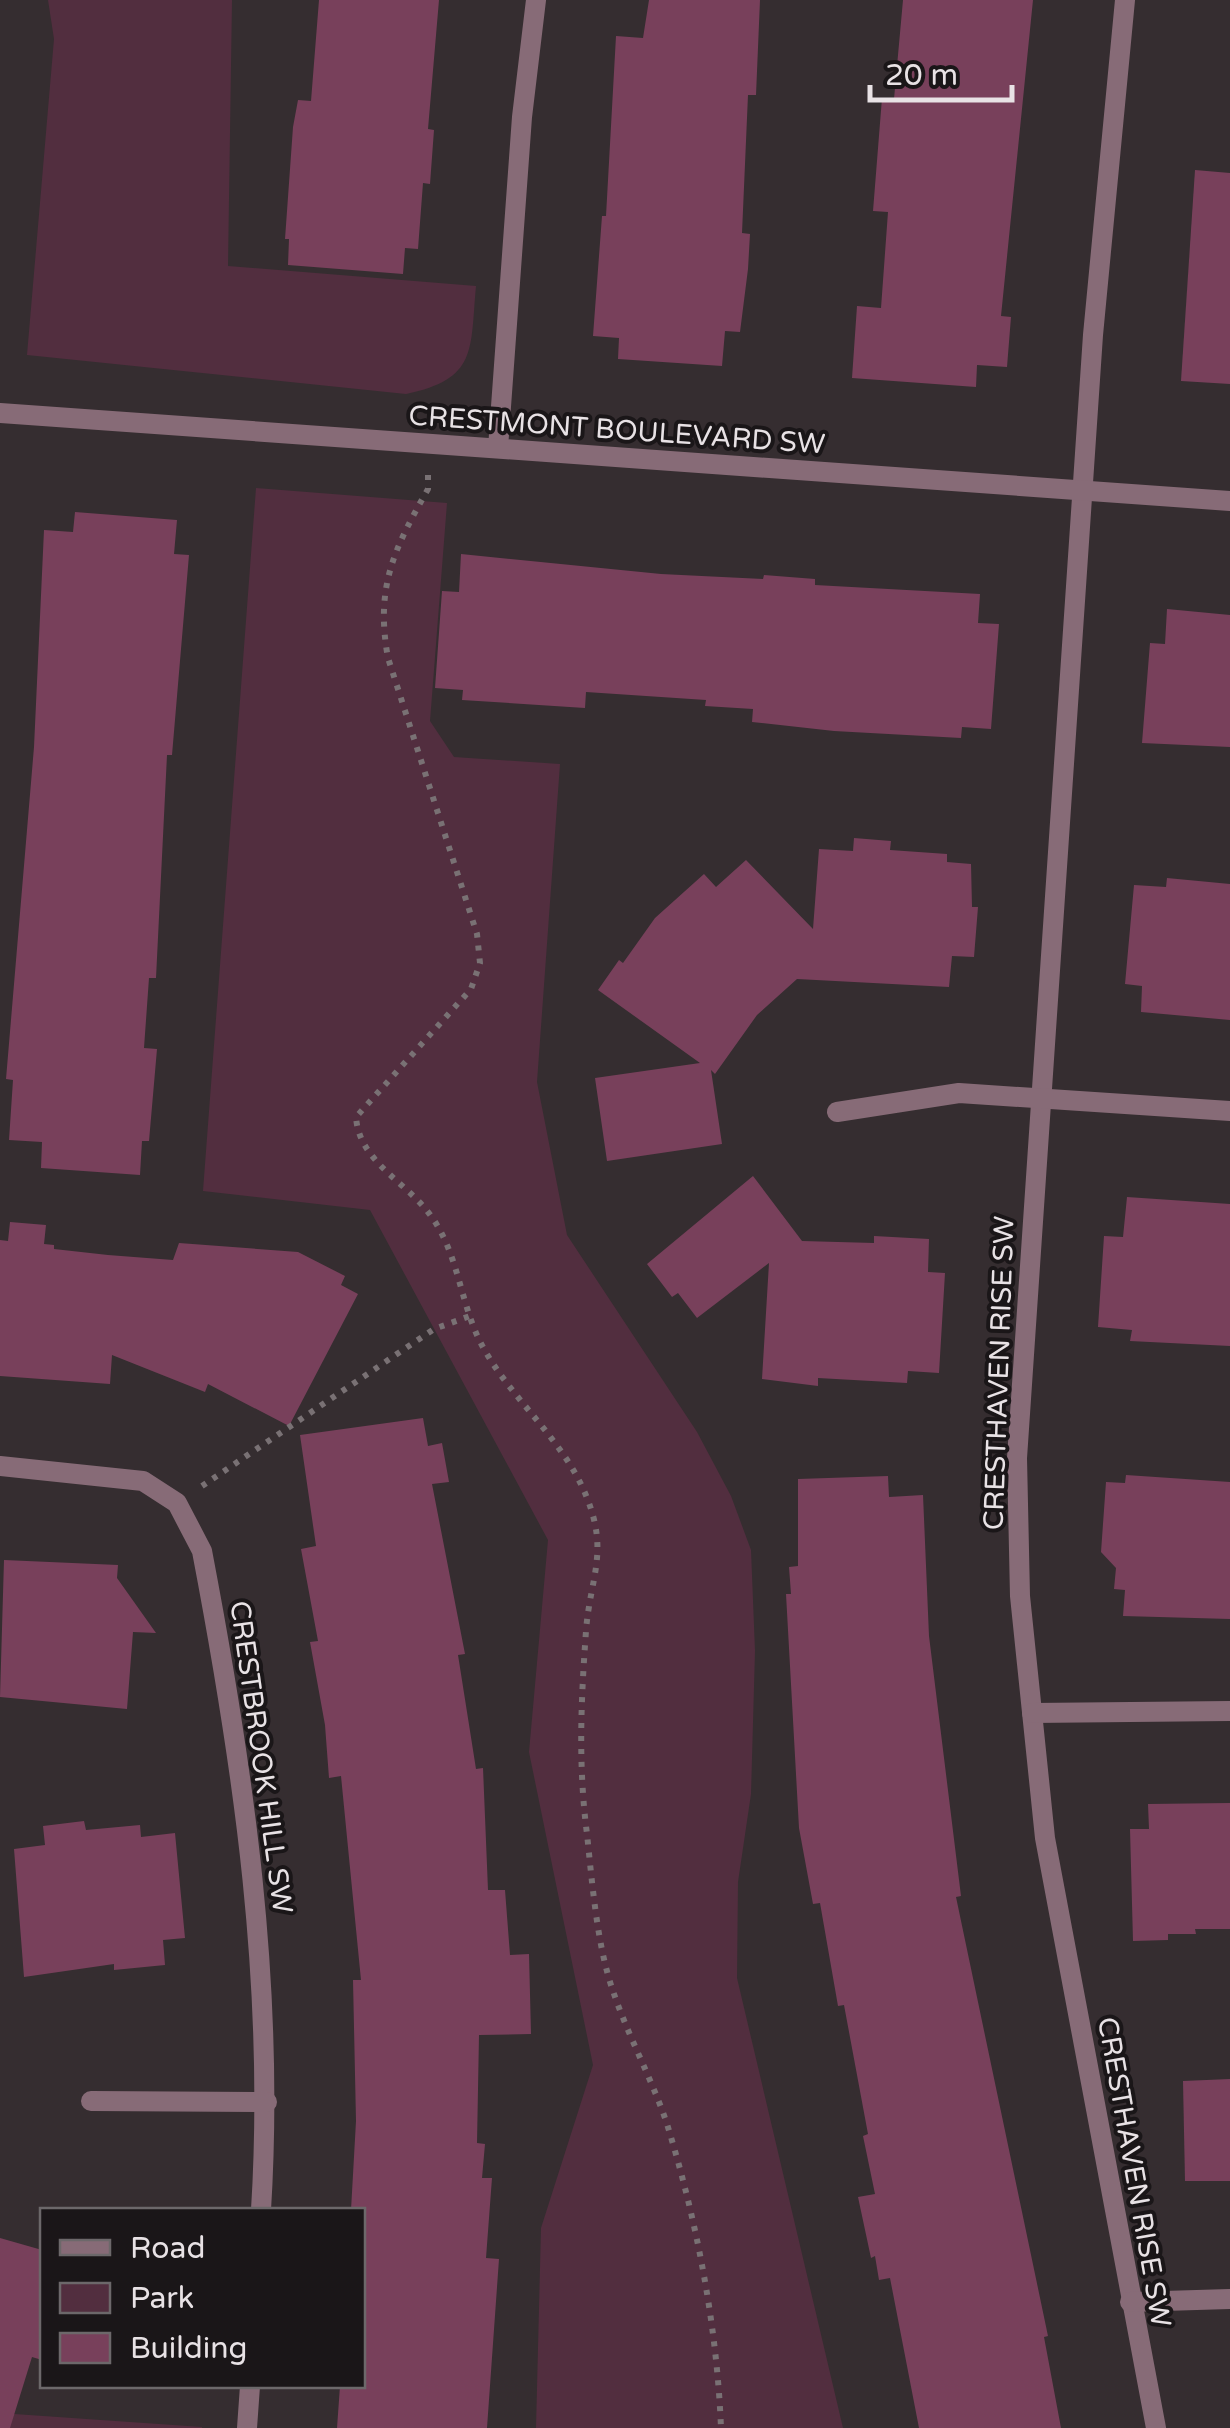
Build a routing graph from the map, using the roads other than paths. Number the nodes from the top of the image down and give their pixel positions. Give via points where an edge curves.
1 (536, 0) edge
2 (1125, 0) edge
3 (0, 413) edge
4 (498, 448) junction
5 (1082, 490) junction
6 (1230, 500) edge
7 (1038, 1098) junction
8 (1230, 1111) edge
9 (837, 1112) dead end
10 (0, 1466) edge
11 (1230, 1712) edge
12 (1032, 1714) junction
13 (91, 2101) dead end
14 (266, 2102) junction
15 (261, 2208) edge
16 (1230, 2300) edge
17 (1130, 2302) junction
18 (250, 2388) edge
19 (247, 2428) edge
20 (1156, 2428) edge

1 - 4 street
2 - 5 street, CRESTHAVEN RISE SW
3 - 4 street, CRESTMONT BOULEVARD SW
4 - 5 street, CRESTMONT BOULEVARD SW
5 - 6 street, CRESTMONT BOULEVARD SW
5 - 7 street, CRESTHAVEN RISE SW
7 - 8 street
7 - 9 street via 959,1093
7 - 12 street, CRESTHAVEN RISE SW via 1017,1458 1020,1596
10 - 14 street, CRESTBROOK HILL SW via 123,1476 163,1490 202,1551 248,1818 262,1947
11 - 12 street
12 - 17 street, CRESTHAVEN RISE SW via 1045,1838
13 - 14 street
14 - 15 street, CRESTBROOK HILL SW
16 - 17 street
17 - 20 street, CRESTHAVEN RISE SW
18 - 19 street

